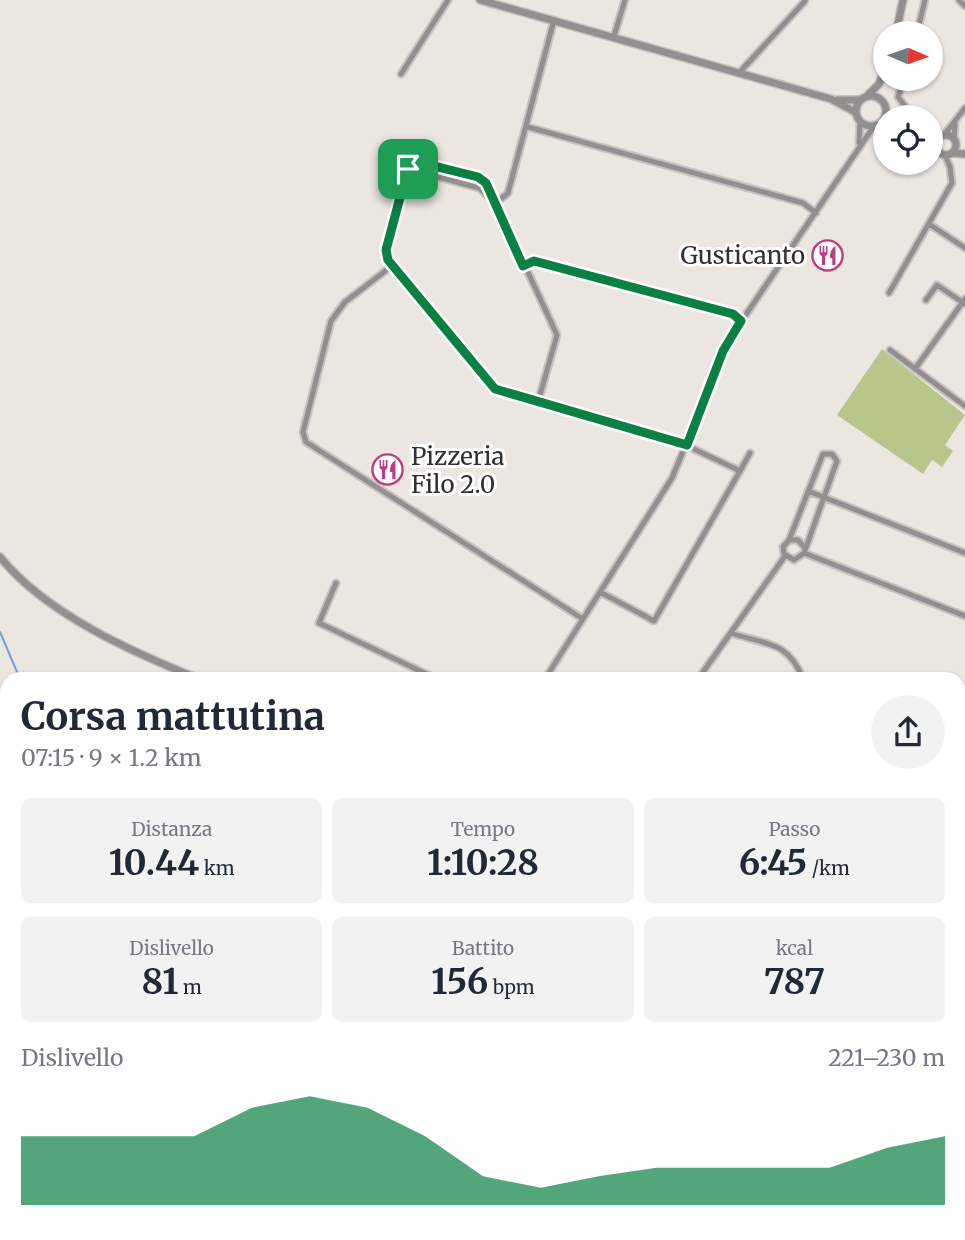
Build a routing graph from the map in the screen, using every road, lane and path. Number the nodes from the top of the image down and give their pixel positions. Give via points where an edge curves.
1 (448, 0) edge
2 (480, 0) edge
3 (625, 0) edge
4 (903, 0) edge
5 (925, 0) edge
6 (959, 0) edge
7 (804, 1) edge
8 (965, 6) edge
9 (554, 20) junction
10 (898, 21) edge
11 (920, 21) edge
12 (614, 36) junction
13 (739, 73) junction
14 (401, 74) dead end
15 (873, 89) edge
16 (882, 91) edge
17 (831, 99) junction
18 (863, 99) junction
19 (881, 100) junction
20 (883, 105) edge
21 (965, 108) edge
22 (856, 112) junction
23 (956, 119) junction
24 (860, 122) junction
25 (873, 124) edge
26 (528, 127) junction
27 (943, 131) edge
28 (873, 132) edge
29 (943, 141) edge
30 (943, 147) edge
31 (858, 148) junction
32 (952, 149) junction
33 (965, 153) edge
34 (408, 169) junction
35 (495, 204) junction
36 (816, 213) junction
37 (929, 224) junction
38 (965, 248) edge
39 (393, 265) junction
40 (523, 266) junction
41 (889, 293) dead end
42 (926, 300) dead end
43 (964, 302) edge
44 (741, 321) junction
45 (890, 350) dead end
46 (915, 369) junction
47 (538, 401) junction
48 (965, 406) edge
49 (687, 445) junction
50 (750, 453) dead end
51 (740, 471) junction
52 (808, 491) junction
53 (823, 498) junction
54 (789, 540) junction
55 (804, 550) junction
56 (965, 554) edge
57 (785, 556) junction
58 (0, 557) edge
59 (336, 583) dead end
60 (600, 592) junction
61 (965, 616) edge
62 (583, 620) junction
63 (730, 633) junction
64 (181, 672) edge
65 (422, 672) edge
66 (550, 672) edge
67 (703, 672) edge
68 (800, 672) edge

1 - 14 street
2 - 9 street
3 - 12 street
4 - 10 street
5 - 11 street
6 - 8 street
7 - 13 street
9 - 12 street
9 - 26 street
12 - 13 street
13 - 17 street
15 - 18 street
16 - 19 street
17 - 18 street
17 - 22 street
18 - 19 street via 874,96
18 - 22 street
19 - 20 street
21 - 23 street
22 - 24 street
23 - 27 street
23 - 32 street
24 - 25 street
24 - 31 street
26 - 35 street via 508,193
26 - 36 street via 803,203
28 - 31 street
29 - 32 street
30 - 32 street
31 - 36 street
32 - 33 street
32 - 37 street via 952,183
34 - 35 street via 479,188
34 - 35 street via 410,160 478,177 488,186
34 - 39 street via 386,250
35 - 40 street
36 - 44 street
37 - 38 street
37 - 41 street
39 - 47 street via 495,389
39 - 62 street via 341,306 327,331 303,432 308,445
40 - 44 street via 534,261 733,314
40 - 47 street via 557,337
42 - 43 street via 937,285
43 - 46 street
44 - 49 street via 723,351
45 - 46 street
46 - 48 street
47 - 49 street
49 - 51 street
49 - 60 street via 672,478
50 - 51 street
51 - 60 street via 654,621
52 - 53 street
52 - 53 street via 823,454 832,454 837,461
52 - 54 street
53 - 55 street
53 - 56 street
54 - 55 street via 798,540
54 - 57 street via 783,547
55 - 57 street via 797,560
55 - 61 street
57 - 63 street
58 - 64 street via 37,592 93,629
59 - 65 street via 319,624
60 - 62 street
62 - 66 street
63 - 67 street
63 - 68 street via 764,640 787,652

